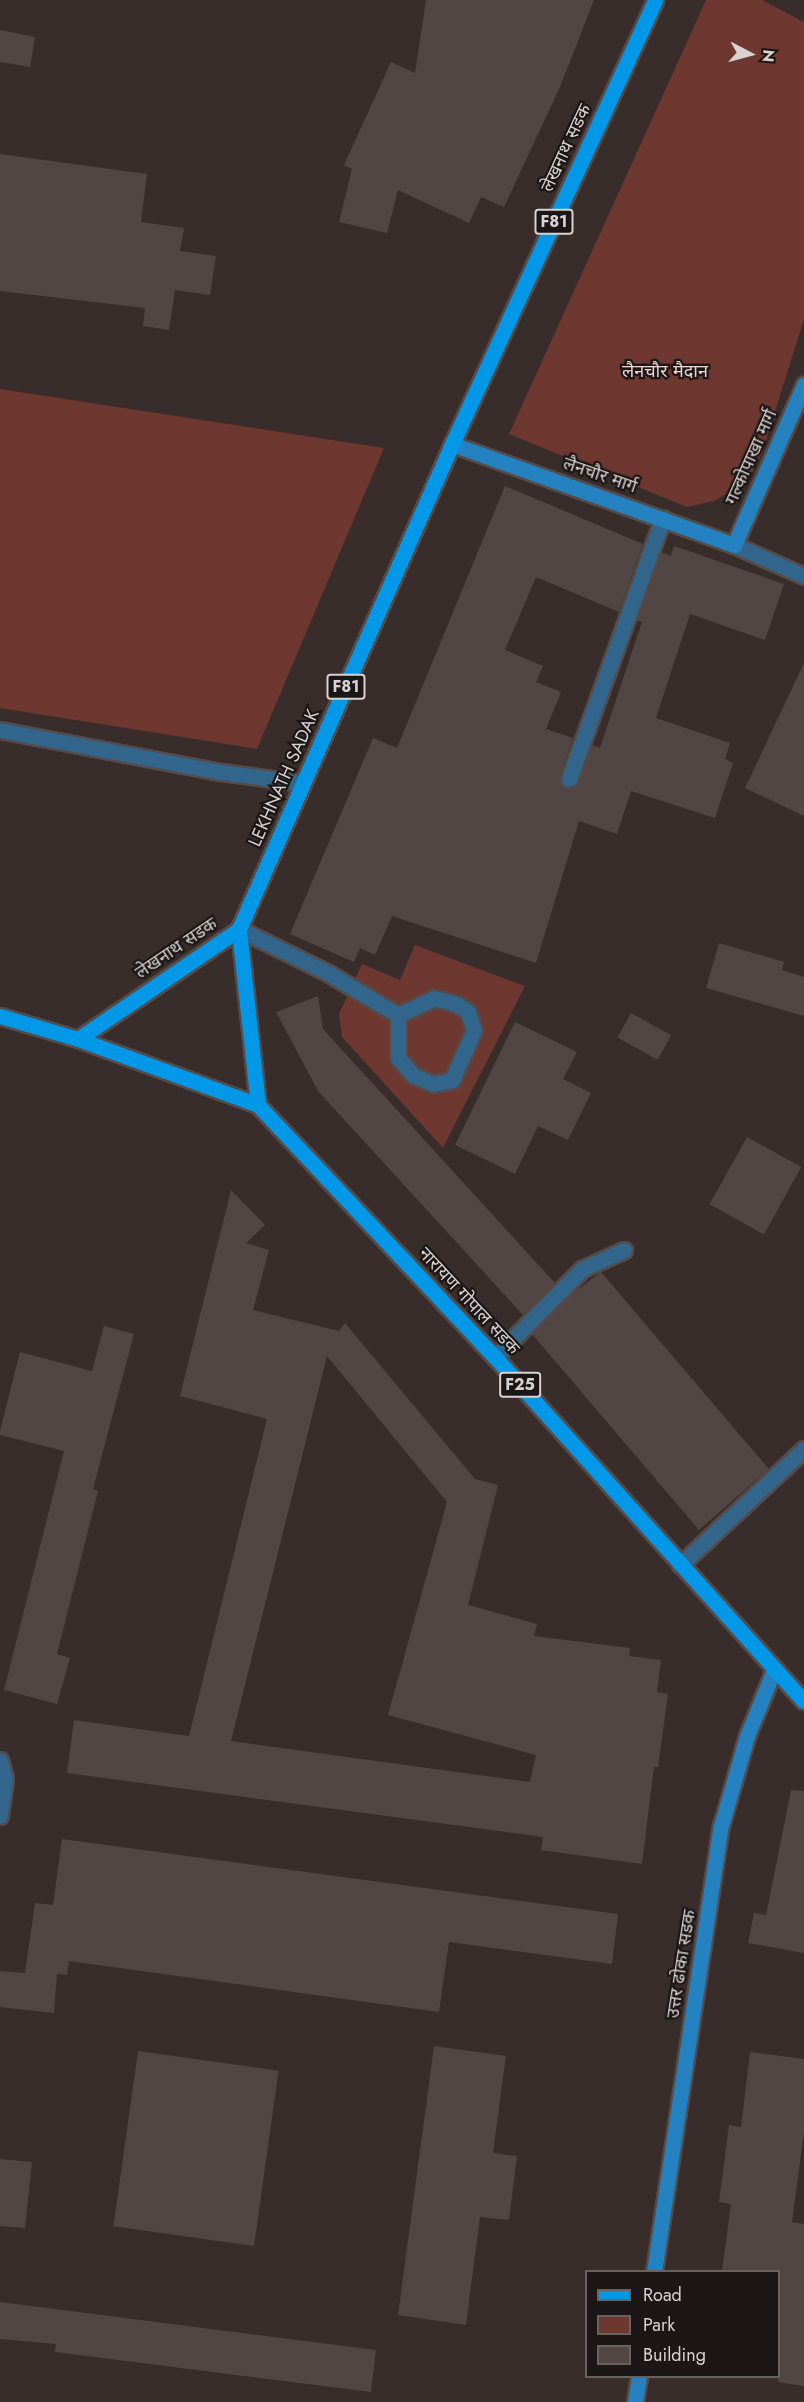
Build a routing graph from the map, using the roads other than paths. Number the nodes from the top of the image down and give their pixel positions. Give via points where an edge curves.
1 (655, 0) edge
2 (804, 385) edge
3 (452, 444) junction
4 (663, 518) junction
5 (734, 545) junction
6 (804, 576) edge
7 (0, 730) edge
8 (569, 779) dead end
9 (303, 783) junction
10 (239, 929) junction
11 (398, 1015) junction
12 (0, 1016) edge
13 (78, 1039) junction
14 (258, 1105) junction
15 (624, 1250) dead end
16 (495, 1357) junction
17 (804, 1449) edge
18 (680, 1565) junction
19 (774, 1670) junction
20 (804, 1701) edge
21 (0, 1760) edge
22 (0, 1816) edge
23 (654, 2270) edge
24 (639, 2378) edge
25 (635, 2402) edge

1 - 3 main road, लेखनाथ सडक / F81
2 - 5 main road, गल्कोपाखा मार्ग
3 - 4 main road, लैनचौर मार्ग
3 - 9 main road, LEKHNATH SADAK / F81
4 - 5 main road, लैनचौर मार्ग
4 - 8 street
5 - 6 street
7 - 9 street via 214,771
9 - 10 main road, LEKHNATH SADAK / F81
10 - 11 street via 328,973
10 - 13 main road, लेखनाथ सडक
10 - 14 main road, लेखनाथ सडक / F81
11 - 11 street via 434,998 468,1012 474,1030 452,1080 434,1084 413,1075 398,1058
12 - 13 main road, नारायण गोपाल सडक
13 - 14 main road, नारायण गोपाल सडक / F25
14 - 16 main road, नारायण गोपाल सडक / F25
15 - 16 street via 582,1269
16 - 18 main road, नारायण गोपाल सडक / F25
17 - 18 street
18 - 19 main road, नारायण गोपाल सडक / F25
19 - 20 main road, F25
19 - 23 main road, उत्तर ढोका सडक via 747,1736 721,1826
21 - 22 street via 5,1779
24 - 25 main road

